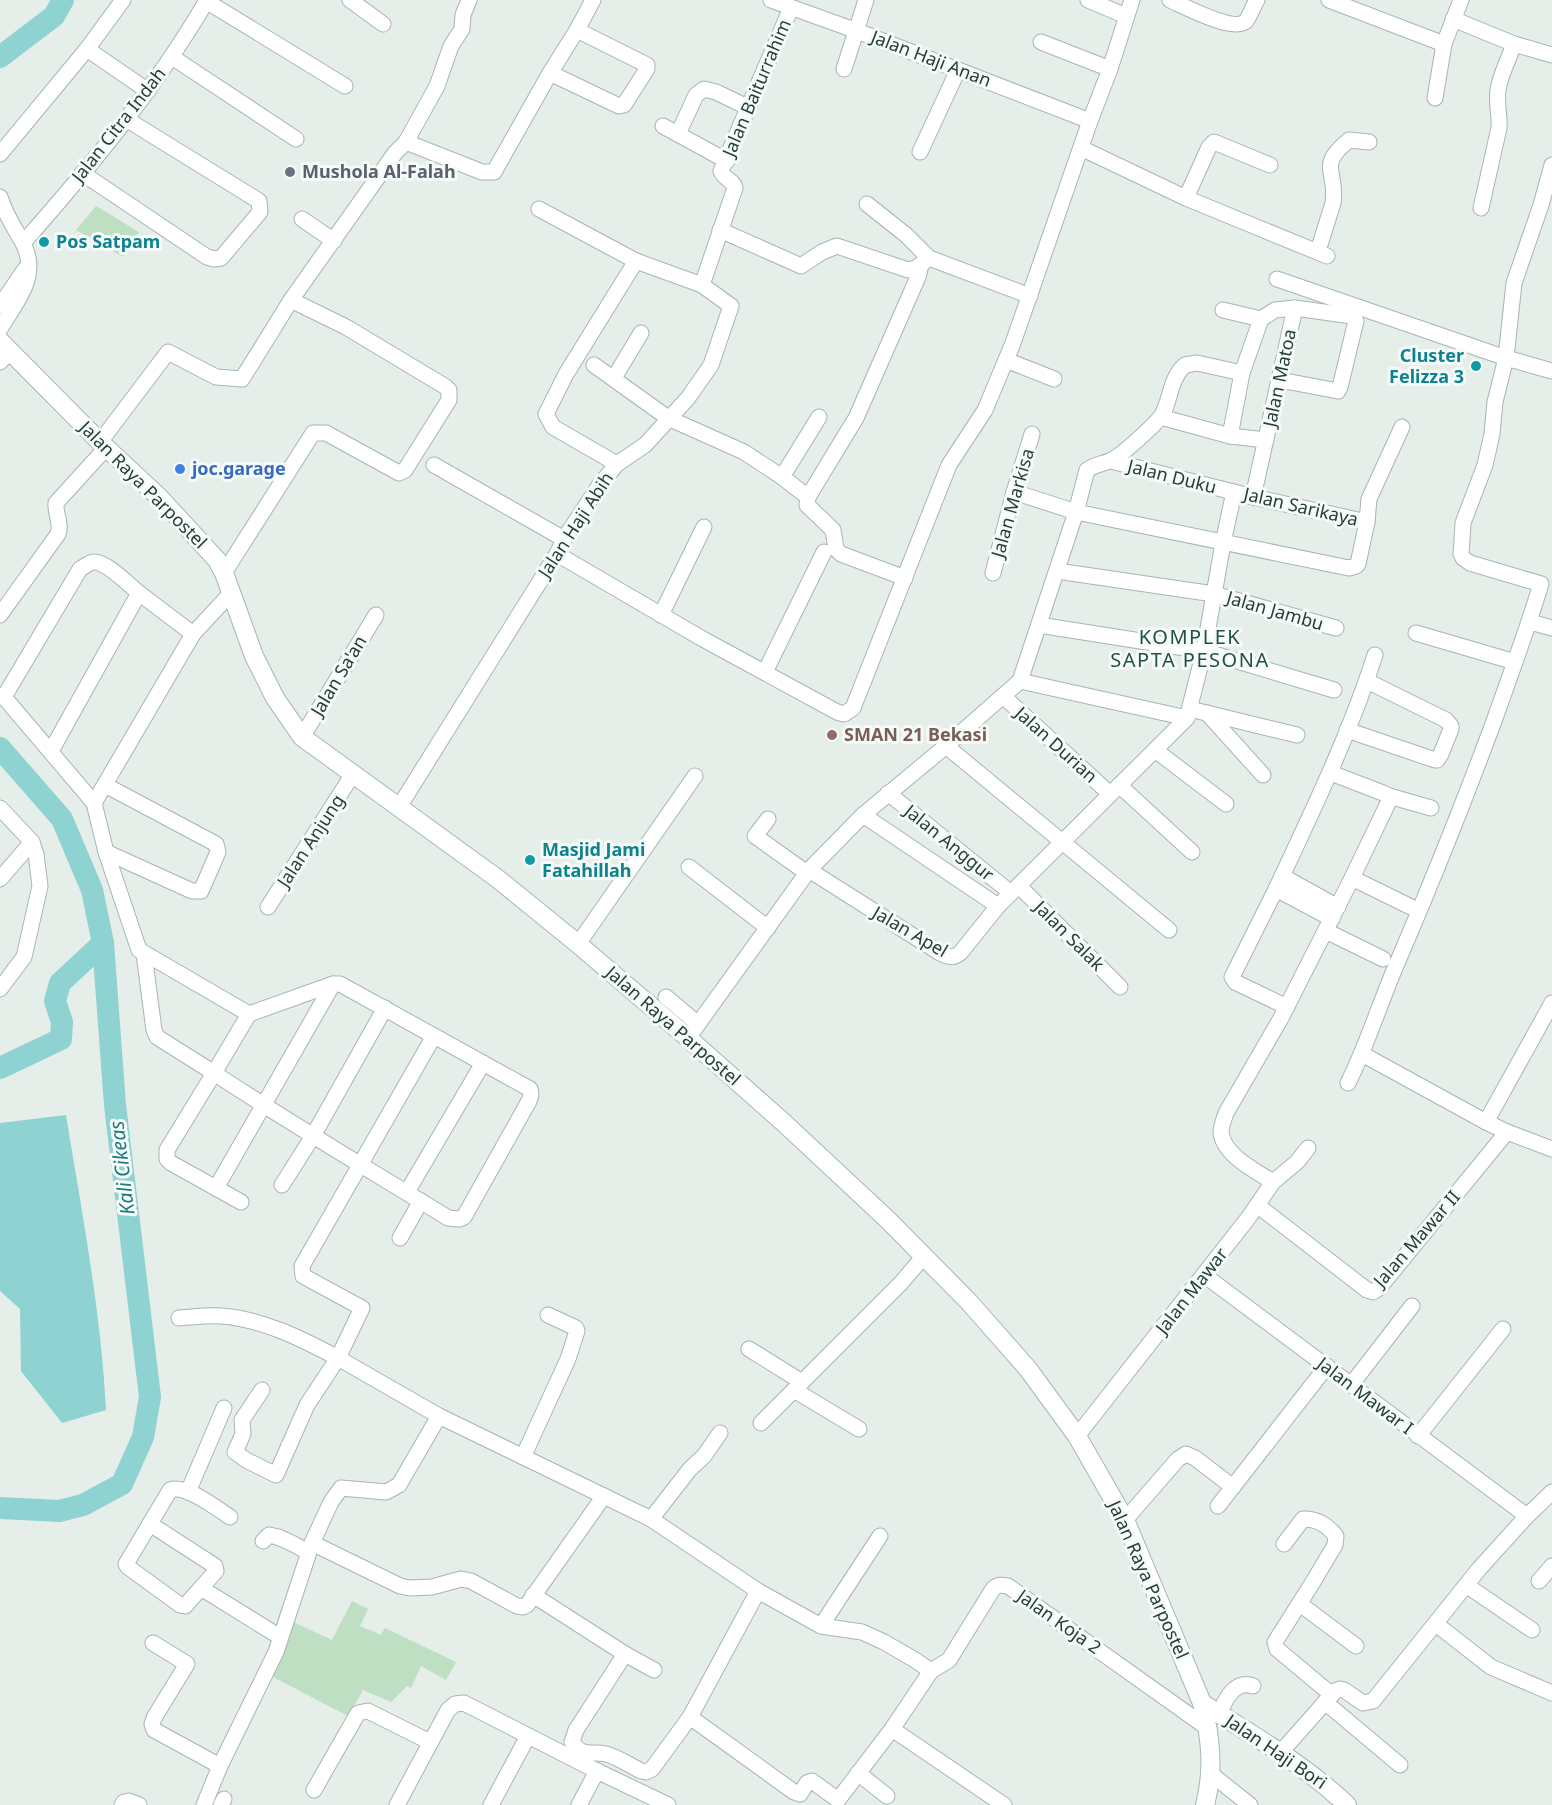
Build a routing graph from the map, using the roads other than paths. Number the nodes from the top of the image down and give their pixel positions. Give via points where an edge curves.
1 (123, 0) edge
2 (350, 0) edge
3 (469, 0) edge
4 (593, 0) edge
5 (771, 0) edge
6 (866, 0) edge
7 (1088, 0) edge
8 (1132, 0) edge
9 (1170, 0) edge
10 (1257, 0) edge
11 (1329, 0) edge
12 (1461, 0) edge
13 (206, 1) edge
14 (791, 8) junction
15 (1126, 16) junction
16 (1453, 19) junction
17 (383, 24) dead end
18 (578, 30) junction
19 (857, 31) junction
20 (1041, 42) dead end
21 (1444, 44) junction
22 (1514, 44) junction
23 (87, 49) junction
24 (1552, 55) edge
25 (172, 57) junction
26 (844, 69) dead end
27 (1110, 69) junction
28 (958, 70) junction
29 (550, 73) junction
30 (345, 86) dead end
31 (148, 91) junction
32 (1435, 98) dead end
33 (749, 108) junction
34 (126, 119) junction
35 (1090, 121) junction
36 (663, 126) dead end
37 (678, 135) junction
38 (296, 139) dead end
39 (406, 142) junction
40 (1370, 142) dead end
41 (1080, 148) junction
42 (920, 152) dead end
43 (0, 154) edge
44 (727, 161) junction
45 (1270, 165) dead end
46 (1552, 165) edge
47 (82, 173) junction
48 (0, 197) edge
49 (1186, 198) junction
50 (867, 204) dead end
51 (1546, 206) edge
52 (1481, 208) dead end
53 (539, 209) dead end
54 (302, 219) dead end
55 (720, 230) junction
56 (334, 241) junction
57 (22, 243) junction
58 (636, 261) junction
59 (30, 262) junction
60 (925, 262) junction
61 (1277, 279) dead end
62 (702, 285) junction
63 (1030, 296) junction
64 (291, 300) junction
65 (0, 306) edge
66 (1298, 308) junction
67 (1223, 310) dead end
68 (1260, 319) junction
69 (0, 328) edge
70 (641, 333) dead end
71 (3, 352) edge
72 (1506, 358) junction
73 (1006, 360) junction
74 (594, 365) dead end
75 (1552, 371) edge
76 (1242, 373) junction
77 (614, 378) junction
78 (1054, 379) dead end
79 (1280, 380) junction
80 (819, 417) dead end
81 (1161, 417) junction
82 (668, 418) junction
83 (1402, 426) dead end
84 (1032, 434) dead end
85 (1230, 436) junction
86 (1266, 440) junction
87 (103, 445) junction
88 (1111, 461) junction
89 (616, 464) junction
90 (434, 465) dead end
91 (782, 477) junction
92 (1014, 492) junction
93 (1234, 492) junction
94 (1253, 497) junction
95 (808, 498) junction
96 (1076, 512) junction
97 (1367, 522) junction
98 (704, 527) dead end
99 (564, 539) junction
100 (1223, 543) junction
101 (824, 552) dead end
102 (557, 554) junction
103 (1057, 570) junction
104 (224, 573) junction
105 (993, 573) dead end
106 (905, 578) junction
107 (1546, 585) edge
108 (139, 593) junction
109 (231, 594) junction
110 (1214, 594) junction
111 (0, 615) edge
112 (376, 615) dead end
113 (661, 615) junction
114 (1530, 622) junction
115 (1039, 625) junction
116 (1336, 628) dead end
117 (1552, 628) edge
118 (1416, 633) dead end
119 (193, 634) junction
120 (1204, 651) junction
121 (1375, 655) dead end
122 (1515, 662) junction
123 (765, 672) junction
124 (1020, 681) junction
125 (1367, 681) junction
126 (1334, 690) dead end
127 (1003, 696) junction
128 (1189, 713) junction
129 (1207, 713) junction
130 (1347, 730) junction
131 (1297, 735) dead end
132 (302, 737) junction
133 (946, 746) junction
134 (1155, 750) junction
135 (51, 751) junction
136 (1331, 773) junction
137 (353, 774) junction
138 (1263, 775) dead end
139 (695, 776) dead end
140 (105, 785) junction
141 (1115, 789) junction
142 (888, 793) junction
143 (1389, 796) junction
144 (94, 803) junction
145 (1226, 804) dead end
146 (399, 807) junction
147 (0, 808) edge
148 (1431, 808) dead end
149 (863, 815) junction
150 (768, 819) dead end
151 (32, 842) junction
152 (1062, 842) junction
153 (106, 852) junction
154 (1192, 852) dead end
155 (689, 867) dead end
156 (808, 871) junction
157 (1352, 878) junction
158 (0, 879) edge
159 (1279, 883) junction
160 (1015, 890) junction
161 (998, 906) junction
162 (268, 907) dead end
163 (1411, 907) dead end
164 (1332, 919) junction
165 (768, 928) junction
166 (1169, 930) dead end
167 (578, 944) junction
168 (144, 954) junction
169 (1383, 959) dead end
170 (333, 984) junction
171 (1120, 987) dead end
172 (0, 989) edge
173 (666, 997) dead end
174 (1552, 1003) edge
175 (1287, 1007) junction
176 (385, 1008) junction
177 (249, 1014) junction
178 (693, 1031) junction
179 (434, 1036) junction
180 (1362, 1054) junction
181 (483, 1063) junction
182 (214, 1073) junction
183 (1348, 1083) dead end
184 (263, 1106) junction
185 (1486, 1122) junction
186 (1507, 1132) junction
187 (313, 1136) junction
188 (1308, 1148) dead end
189 (1552, 1149) edge
190 (359, 1165) junction
191 (1273, 1182) junction
192 (282, 1185) dead end
193 (216, 1188) junction
194 (406, 1192) junction
195 (421, 1201) junction
196 (241, 1202) dead end
197 (1257, 1205) junction
198 (400, 1238) dead end
199 (924, 1257) junction
200 (1204, 1275) junction
201 (1412, 1306) dead end
202 (548, 1315) dead end
203 (179, 1318) dead end
204 (1503, 1329) dead end
205 (749, 1349) dead end
206 (338, 1359) junction
207 (1327, 1366) junction
208 (1351, 1385) junction
209 (798, 1386) junction
210 (262, 1390) dead end
211 (224, 1408) dead end
212 (440, 1416) junction
213 (761, 1423) dead end
214 (860, 1429) dead end
215 (720, 1433) dead end
216 (1077, 1436) junction
217 (1418, 1436) junction
218 (523, 1457) junction
219 (1233, 1487) junction
220 (188, 1492) junction
221 (1552, 1492) edge
222 (604, 1496) junction
223 (1218, 1506) dead end
224 (1527, 1516) junction
225 (230, 1517) dead end
226 (651, 1519) junction
227 (1125, 1520) junction
228 (150, 1524) junction
229 (880, 1536) dead end
230 (263, 1542) dead end
231 (1284, 1544) dead end
232 (310, 1548) junction
233 (1552, 1566) edge
234 (1539, 1581) dead end
235 (1466, 1585) junction
236 (201, 1588) junction
237 (758, 1591) junction
238 (533, 1595) junction
239 (1300, 1604) junction
240 (1436, 1624) junction
241 (821, 1626) junction
242 (1532, 1630) dead end
243 (280, 1637) junction
244 (153, 1643) dead end
245 (1356, 1646) dead end
246 (625, 1654) junction
247 (654, 1670) dead end
248 (931, 1671) junction
249 (1253, 1686) dead end
250 (1551, 1689) edge
251 (1329, 1698) junction
252 (690, 1717) junction
253 (1214, 1721) junction
254 (892, 1729) junction
255 (528, 1736) junction
256 (430, 1742) junction
257 (1281, 1752) junction
258 (1400, 1765) dead end
259 (220, 1766) junction
260 (597, 1771) junction
261 (858, 1773) junction
262 (1211, 1774) junction
263 (314, 1790) dead end
264 (887, 1796) dead end
265 (122, 1805) edge
266 (139, 1805) edge
267 (204, 1805) edge
268 (397, 1805) edge
269 (491, 1805) edge
270 (579, 1805) edge
271 (668, 1805) edge
272 (1004, 1805) edge
273 (1205, 1805) edge
274 (1250, 1805) edge
275 (1347, 1805) edge

1 - 23 street
2 - 17 street
3 - 39 street via 462,29 442,76
4 - 18 street
5 - 14 street, Jalan Haji Anan
6 - 19 street
7 - 15 street
8 - 15 street
9 - 10 street via 1233,25 1245,21
11 - 21 street
12 - 16 street
13 - 25 street, Jalan Citra Indah
13 - 30 street
14 - 19 street, Jalan Haji Anan
14 - 33 street, Jalan Baiturrahim
15 - 27 street
16 - 21 street
16 - 22 street
18 - 29 street
18 - 29 street via 647,65 624,105
19 - 26 street
19 - 28 street, Jalan Haji Anan
20 - 27 street
21 - 32 street
22 - 24 street
22 - 52 street via 1498,88 1499,128
23 - 31 street
23 - 43 street
25 - 31 street, Jalan Citra Indah
25 - 38 street
27 - 35 street
28 - 35 street, Jalan Haji Anan
28 - 42 street
29 - 39 street via 494,172 482,172
31 - 34 street, Jalan Citra Indah
33 - 37 street via 704,89 696,95
33 - 44 street, Jalan Baiturrahim
34 - 47 street, Jalan Citra Indah
34 - 47 street via 259,201 260,212 221,258 214,259
35 - 41 street
36 - 37 street
37 - 44 street
39 - 56 street
40 - 49 street via 1349,140 1332,157 1334,196 1323,253
41 - 49 street
41 - 63 street
44 - 55 street, Jalan Baiturrahim via 721,171 735,188
45 - 49 street via 1214,142
46 - 51 street
47 - 57 street, Jalan Citra Indah
48 - 57 street
50 - 60 street via 906,235
51 - 72 street via 1514,283
53 - 58 street
54 - 56 street
55 - 60 street via 801,266 837,246 908,270
55 - 62 street
56 - 64 street
57 - 59 street
58 - 62 street
58 - 89 street via 566,374 546,414 553,427
59 - 65 street
59 - 69 street via 24,290
60 - 63 street
60 - 95 street via 856,418
61 - 72 street
62 - 82 street, Jalan Haji Abih via 731,306 711,365
63 - 73 street
64 - 87 street via 242,379 216,377 168,352
64 - 104 street via 346,327 446,387 449,400 405,470 399,473 326,433 313,432
66 - 68 street, Jalan Matoa via 1275,310
66 - 79 street, Jalan Matoa
66 - 79 street via 1355,319 1340,389
67 - 68 street
68 - 76 street, Jalan Matoa
70 - 77 street
71 - 87 main road, Jalan Raya Parpostel
72 - 75 street
72 - 107 street via 1485,465 1463,523 1461,554 1470,563
73 - 78 street
73 - 106 street via 986,410 949,465
74 - 77 street
76 - 81 street via 1197,363 1185,365 1175,377
76 - 85 street, Jalan Matoa
77 - 82 street
79 - 86 street, Jalan Matoa
80 - 91 street
81 - 85 street
81 - 88 street
82 - 89 street, Jalan Haji Abih via 645,445
82 - 91 street via 744,452
83 - 97 street via 1369,500
84 - 92 street, Jalan Markisa
85 - 86 street
86 - 94 street, Jalan Matoa
87 - 104 main road, Jalan Raya Parpostel via 159,497 217,560
87 - 111 street via 56,503 61,528
88 - 93 street, Jalan Duku
88 - 96 street via 1087,470
89 - 99 street, Jalan Haji Abih
90 - 99 street
91 - 95 street
92 - 96 street
92 - 105 street, Jalan Markisa
93 - 94 street, Jalan Sarikaya
93 - 100 street
94 - 97 street, Jalan Sarikaya
95 - 106 street via 807,505 833,530 836,549 841,554
96 - 100 street
96 - 103 street
97 - 100 street via 1358,564 1349,568
98 - 113 street
99 - 102 street, Jalan Haji Abih
100 - 110 street
101 - 123 street
102 - 113 street
102 - 146 street, Jalan Haji Abih
103 - 110 street, Jalan Jambu
103 - 115 street
104 - 109 main road, Jalan Raya Parpostel
106 - 123 street via 853,708 844,714 837,712
107 - 114 street
108 - 119 street
108 - 135 street
108 - 135 street via 105,565 94,562 80,570 4,697
109 - 119 street
109 - 132 main road, Jalan Raya Parpostel via 254,656 275,698
110 - 116 street, Jalan Jambu
110 - 120 street
112 - 132 street, Jalan Sa'an
113 - 123 street
114 - 117 street
114 - 122 street
115 - 120 street
115 - 124 street
118 - 122 street
119 - 140 street
120 - 126 street
120 - 128 street
121 - 125 street
122 - 180 street via 1467,794
124 - 127 street
124 - 128 street
125 - 130 street
125 - 130 street via 1446,720 1451,729 1441,754 1435,760
127 - 133 street
127 - 141 street, Jalan Durian
128 - 129 street
128 - 134 street
129 - 131 street
129 - 138 street
130 - 136 street
132 - 137 main road, Jalan Raya Parpostel
133 - 142 street
133 - 152 street
134 - 141 street
134 - 145 street
135 - 144 street
136 - 143 street
136 - 159 street
137 - 146 main road, Jalan Raya Parpostel
137 - 162 street, Jalan Anjung
139 - 167 street
140 - 144 street
140 - 153 street via 216,843 218,852 201,891 192,891
141 - 152 street
141 - 154 street, Jalan Durian
142 - 149 street
142 - 160 street, Jalan Anggur
143 - 148 street
143 - 157 street
144 - 153 street
146 - 167 main road, Jalan Raya Parpostel
147 - 151 street
149 - 156 street
149 - 161 street
150 - 156 street via 754,836
151 - 158 street
151 - 172 street via 40,886 36,906 24,957
152 - 160 street
152 - 166 street
153 - 168 street via 137,945
155 - 165 street
156 - 161 street, Jalan Apel via 952,957 961,952
156 - 165 street
157 - 163 street
157 - 164 street
159 - 164 street
159 - 175 street via 1232,977 1234,982
160 - 161 street
160 - 171 street, Jalan Salak
164 - 169 street
164 - 175 street
165 - 178 street
167 - 178 main road, Jalan Raya Parpostel
168 - 177 street
168 - 182 street via 158,1037
170 - 176 street
170 - 177 street
170 - 184 street
173 - 178 street
174 - 185 street
175 - 191 street via 1226,1113 1221,1130 1227,1148
176 - 179 street
176 - 187 street
177 - 182 street
178 - 199 main road, Jalan Raya Parpostel
179 - 181 street
179 - 190 street
180 - 183 street
180 - 185 street
181 - 194 street
181 - 195 street via 530,1089 529,1101 464,1217 448,1218
182 - 184 street
182 - 193 street via 167,1155 171,1163
184 - 187 street
184 - 193 street
185 - 186 street
186 - 189 street
186 - 197 street, Jalan Mawar II via 1373,1292
187 - 190 street
187 - 192 street
188 - 191 street, Jalan Mawar
190 - 194 street
190 - 206 street via 302,1266 303,1276 362,1308
191 - 197 street, Jalan Mawar
193 - 196 street
194 - 195 street
195 - 198 street
197 - 200 street, Jalan Mawar
199 - 209 street
199 - 216 main road, Jalan Raya Parpostel via 1028,1369
200 - 207 street, Jalan Mawar I
200 - 216 street, Jalan Mawar
201 - 208 street
202 - 218 street via 577,1331
203 - 206 street via 220,1316 260,1323
204 - 217 street
205 - 209 street
206 - 210 street via 307,1405 276,1475 235,1452 243,1434 242,1420
206 - 212 street
207 - 208 street, Jalan Mawar I
207 - 219 street
208 - 217 street, Jalan Mawar I
209 - 213 street
209 - 214 street
211 - 220 street
212 - 218 street
212 - 232 street via 399,1485 386,1492 341,1488
215 - 226 street
216 - 227 main road, Jalan Raya Parpostel
217 - 224 street, Jalan Mawar I
218 - 222 street
219 - 223 street
219 - 227 street via 1186,1455 1178,1459
220 - 225 street
220 - 228 street via 180,1488 170,1490
221 - 224 street
222 - 226 street
222 - 238 street
224 - 235 street
226 - 237 street
227 - 253 main road, Jalan Raya Parpostel via 1202,1703
228 - 236 street via 215,1566 216,1571
228 - 236 street via 127,1562 128,1568 180,1605 185,1606
229 - 241 street
230 - 232 street via 268,1535
231 - 239 street via 1303,1519 1328,1526 1336,1536 1335,1545
232 - 238 street via 400,1586 432,1587 461,1579 523,1607
232 - 243 street
233 - 234 street
235 - 240 street
235 - 242 street
236 - 243 street
237 - 241 street
237 - 252 street
238 - 246 street
239 - 245 street
239 - 251 street via 1276,1646
240 - 250 street via 1491,1667
240 - 251 street via 1373,1701 1363,1703 1340,1689
241 - 248 street via 862,1632 884,1641
243 - 259 street
244 - 259 street via 187,1664 154,1718 154,1730
246 - 247 street
246 - 252 street via 576,1730 572,1742 578,1750 607,1754 646,1772
248 - 253 street, Jalan Koja 2 via 949,1660 993,1589 1008,1586
248 - 254 street, Jalan Koja 2
249 - 253 street via 1240,1685 1231,1692
251 - 257 street
251 - 258 street
252 - 261 street, Jalan Koja 2 via 794,1792 800,1794 812,1781 838,1800
253 - 257 main road, Jalan Haji Bori
253 - 262 main road, Jalan Raya Parpostel
254 - 261 street, Jalan Koja 2
254 - 272 street
255 - 256 street via 464,1703 448,1710
255 - 260 street
255 - 269 street
256 - 263 street via 368,1712 358,1713
256 - 268 street
257 - 275 main road, Jalan Haji Bori
259 - 267 street
260 - 270 street
260 - 271 street
261 - 264 street
262 - 273 main road, Jalan Raya Parpostel
262 - 274 street
265 - 266 street via 129,1801

